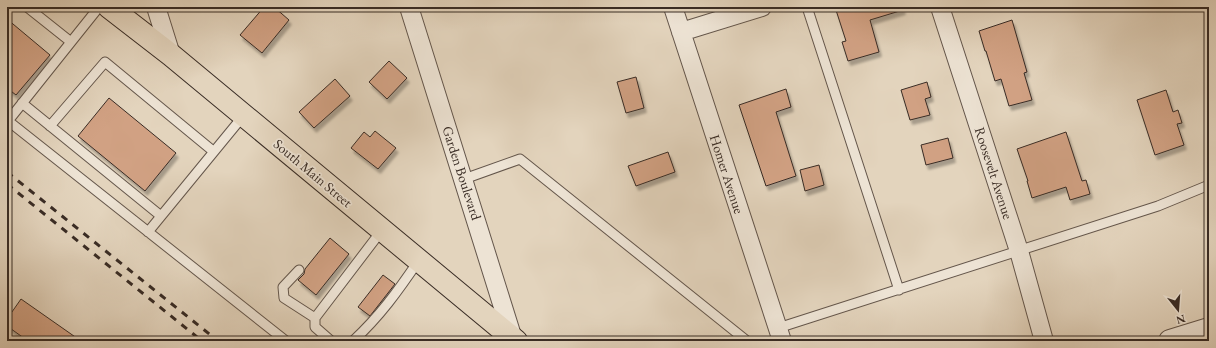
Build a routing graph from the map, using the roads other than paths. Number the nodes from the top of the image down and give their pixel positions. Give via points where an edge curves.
1 (27, 7) edge
2 (99, 7) edge
3 (109, 7) edge
4 (156, 7) edge
5 (409, 7) edge
6 (673, 7) edge
7 (762, 7) edge
8 (807, 7) edge
9 (940, 7) edge
10 (681, 32) junction
11 (71, 42) junction
12 (172, 55) junction
13 (22, 103) junction
14 (244, 115) junction
15 (8, 120) edge
16 (50, 126) junction
17 (213, 151) junction
18 (464, 179) junction
19 (1209, 185) edge
20 (161, 216) junction
21 (382, 230) junction
22 (148, 232) junction
23 (1019, 251) junction
24 (419, 260) junction
25 (299, 270) dead end
26 (899, 290) junction
27 (315, 318) junction
28 (1209, 329) edge
29 (780, 335) edge
30 (515, 340) edge
31 (286, 341) edge
32 (331, 341) edge
33 (353, 341) edge
34 (746, 341) edge
35 (1044, 341) edge
36 (1170, 341) edge

1 - 11 lane
2 - 11 lane
3 - 12 main road, South Main Street
4 - 12 street
5 - 18 street, Garden Boulevard
6 - 10 street, Homer Avenue
7 - 10 street
8 - 26 lane
9 - 23 street, Roosevelt Avenue
10 - 29 street, Homer Avenue
11 - 13 lane
12 - 14 main road, South Main Street
13 - 15 lane
13 - 16 lane
14 - 17 lane
14 - 21 main road, South Main Street
15 - 22 lane
16 - 17 lane via 105,62
16 - 20 lane
17 - 20 lane
18 - 30 street, Garden Boulevard
18 - 34 lane via 520,159
19 - 23 lane via 1158,206
20 - 22 lane
21 - 24 main road, South Main Street
21 - 27 lane
22 - 31 lane
23 - 26 lane
23 - 35 street, Roosevelt Avenue
24 - 30 main road, South Main Street
24 - 33 lane via 395,295
25 - 27 lane via 283,287 284,298
26 - 29 lane
27 - 32 lane via 315,327
28 - 36 street

